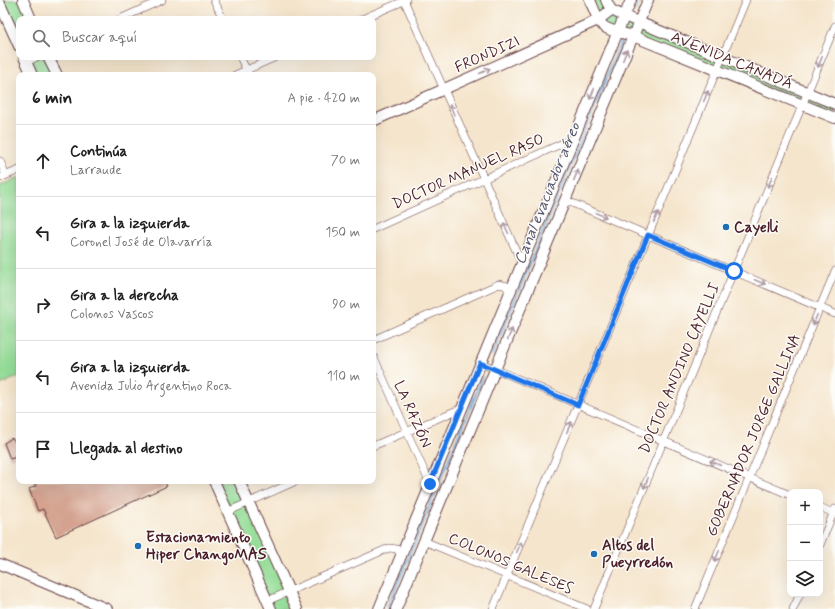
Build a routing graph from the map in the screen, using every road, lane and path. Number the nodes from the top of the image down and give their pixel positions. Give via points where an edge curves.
1 (23, 0) edge
2 (162, 0) edge
3 (214, 0) edge
4 (405, 0) edge
5 (590, 0) edge
6 (606, 0) edge
7 (631, 0) edge
8 (648, 0) edge
9 (746, 0) edge
10 (0, 4) edge
11 (611, 10) junction
12 (30, 16) edge
13 (127, 16) edge
14 (222, 16) edge
15 (369, 16) edge
16 (624, 16) junction
17 (598, 20) junction
18 (639, 22) junction
19 (835, 26) edge
20 (618, 32) junction
21 (633, 36) junction
22 (16, 39) edge
23 (722, 57) junction
24 (25, 60) edge
25 (50, 60) edge
26 (242, 60) edge
27 (271, 60) edge
28 (717, 70) junction
29 (31, 72) edge
30 (56, 72) edge
31 (248, 72) edge
32 (250, 72) edge
33 (443, 90) junction
34 (808, 92) junction
35 (835, 104) edge
36 (802, 105) junction
37 (835, 118) edge
38 (376, 120) edge
39 (574, 138) junction
40 (0, 161) edge
41 (16, 171) edge
42 (3, 176) edge
43 (483, 179) junction
44 (565, 200) junction
45 (376, 228) edge
46 (648, 235) junction
47 (522, 264) junction
48 (734, 271) junction
49 (835, 271) edge
50 (509, 295) junction
51 (820, 307) junction
52 (835, 314) edge
53 (376, 339) edge
54 (376, 362) edge
55 (480, 363) junction
56 (495, 370) junction
57 (578, 405) junction
58 (462, 408) junction
59 (407, 431) junction
60 (663, 441) junction
61 (376, 445) edge
62 (749, 477) junction
63 (215, 484) edge
64 (240, 484) edge
65 (289, 484) edge
66 (430, 484) junction
67 (787, 493) edge
68 (248, 502) junction
69 (823, 508) edge
70 (227, 512) junction
71 (834, 512) edge
72 (823, 538) edge
73 (424, 541) junction
74 (401, 556) junction
75 (0, 564) edge
76 (507, 575) junction
77 (289, 592) junction
78 (799, 597) edge
79 (269, 605) edge
80 (103, 608) edge
81 (296, 609) edge
82 (379, 609) edge
83 (396, 609) edge
84 (493, 609) edge
85 (587, 609) edge
86 (594, 609) edge
87 (695, 609) edge
88 (793, 609) edge

1 - 12 main road
2 - 13 street
3 - 14 street
4 - 15 street
4 - 33 street
5 - 17 main road
6 - 11 main road
7 - 16 main road
8 - 18 main road
9 - 23 street
10 - 22 main road
11 - 16 main road, AVENIDA CANADÁ
11 - 17 main road, FRONDIZI
16 - 18 main road, AVENIDA CANADÁ
16 - 20 main road
17 - 20 main road, AVENIDA CANADÁ via 608,31
33 -> 17 main road, FRONDIZI
18 - 21 main road
18 - 23 main road, AVENIDA CANADÁ
19 -> 34 street, DOCTOR ANDINO CAYELLI
20 - 21 main road, AVENIDA CANADÁ
20 -> 39 main road
21 - 28 main road, AVENIDA CANADÁ
44 -> 21 main road
23 - 28 street
23 - 34 main road, AVENIDA CANADÁ
24 - 29 main road
25 - 30 main road
26 - 31 street
27 - 32 street
28 - 36 main road, AVENIDA CANADÁ
46 -> 28 street
33 - 38 main road, FRONDIZI
43 -> 33 street
34 - 35 main road, AVENIDA CANADÁ
34 - 36 street, DOCTOR ANDINO CAYELLI
36 - 37 main road, AVENIDA CANADÁ
36 -> 48 street, DOCTOR ANDINO CAYELLI
39 - 43 street, DOCTOR MANUEL RASO
39 - 47 main road
40 - 42 street
41 - 42 street
43 - 45 street, DOCTOR MANUEL RASO
47 -> 43 street
44 -> 46 street
56 -> 44 main road
46 - 48 street
46 - 57 street
47 - 50 main road
48 -> 51 street
48 - 60 street, DOCTOR ANDINO CAYELLI
49 - 51 street, GOBERNADOR JORGE GALLINA
50 - 53 street via 507,286 499,284
50 - 55 main road
51 - 52 street
51 -> 62 street, GOBERNADOR JORGE GALLINA
54 - 59 street, LA RAZÓN
55 - 56 street
55 - 58 main road
56 - 57 street
56 - 73 main road
57 - 60 street
76 -> 57 street
58 - 59 street
58 - 66 main road
59 - 61 street
59 - 66 street, LA RAZÓN
62 -> 60 street
60 -> 86 street, DOCTOR ANDINO CAYELLI
62 - 67 street
62 -> 87 street, GOBERNADOR JORGE GALLINA
63 - 70 main road
64 - 68 main road
65 - 68 street
66 - 74 main road
68 - 70 street
68 - 77 main road
69 - 71 street
70 - 79 main road
71 - 72 street
73 - 76 street, COLONOS GALESES
73 - 83 main road
74 - 77 street via 397,549 389,548
74 - 82 main road
75 - 80 main road
76 - 84 street
76 - 85 street, COLONOS GALESES
77 - 79 street
77 - 81 main road
78 - 88 street

